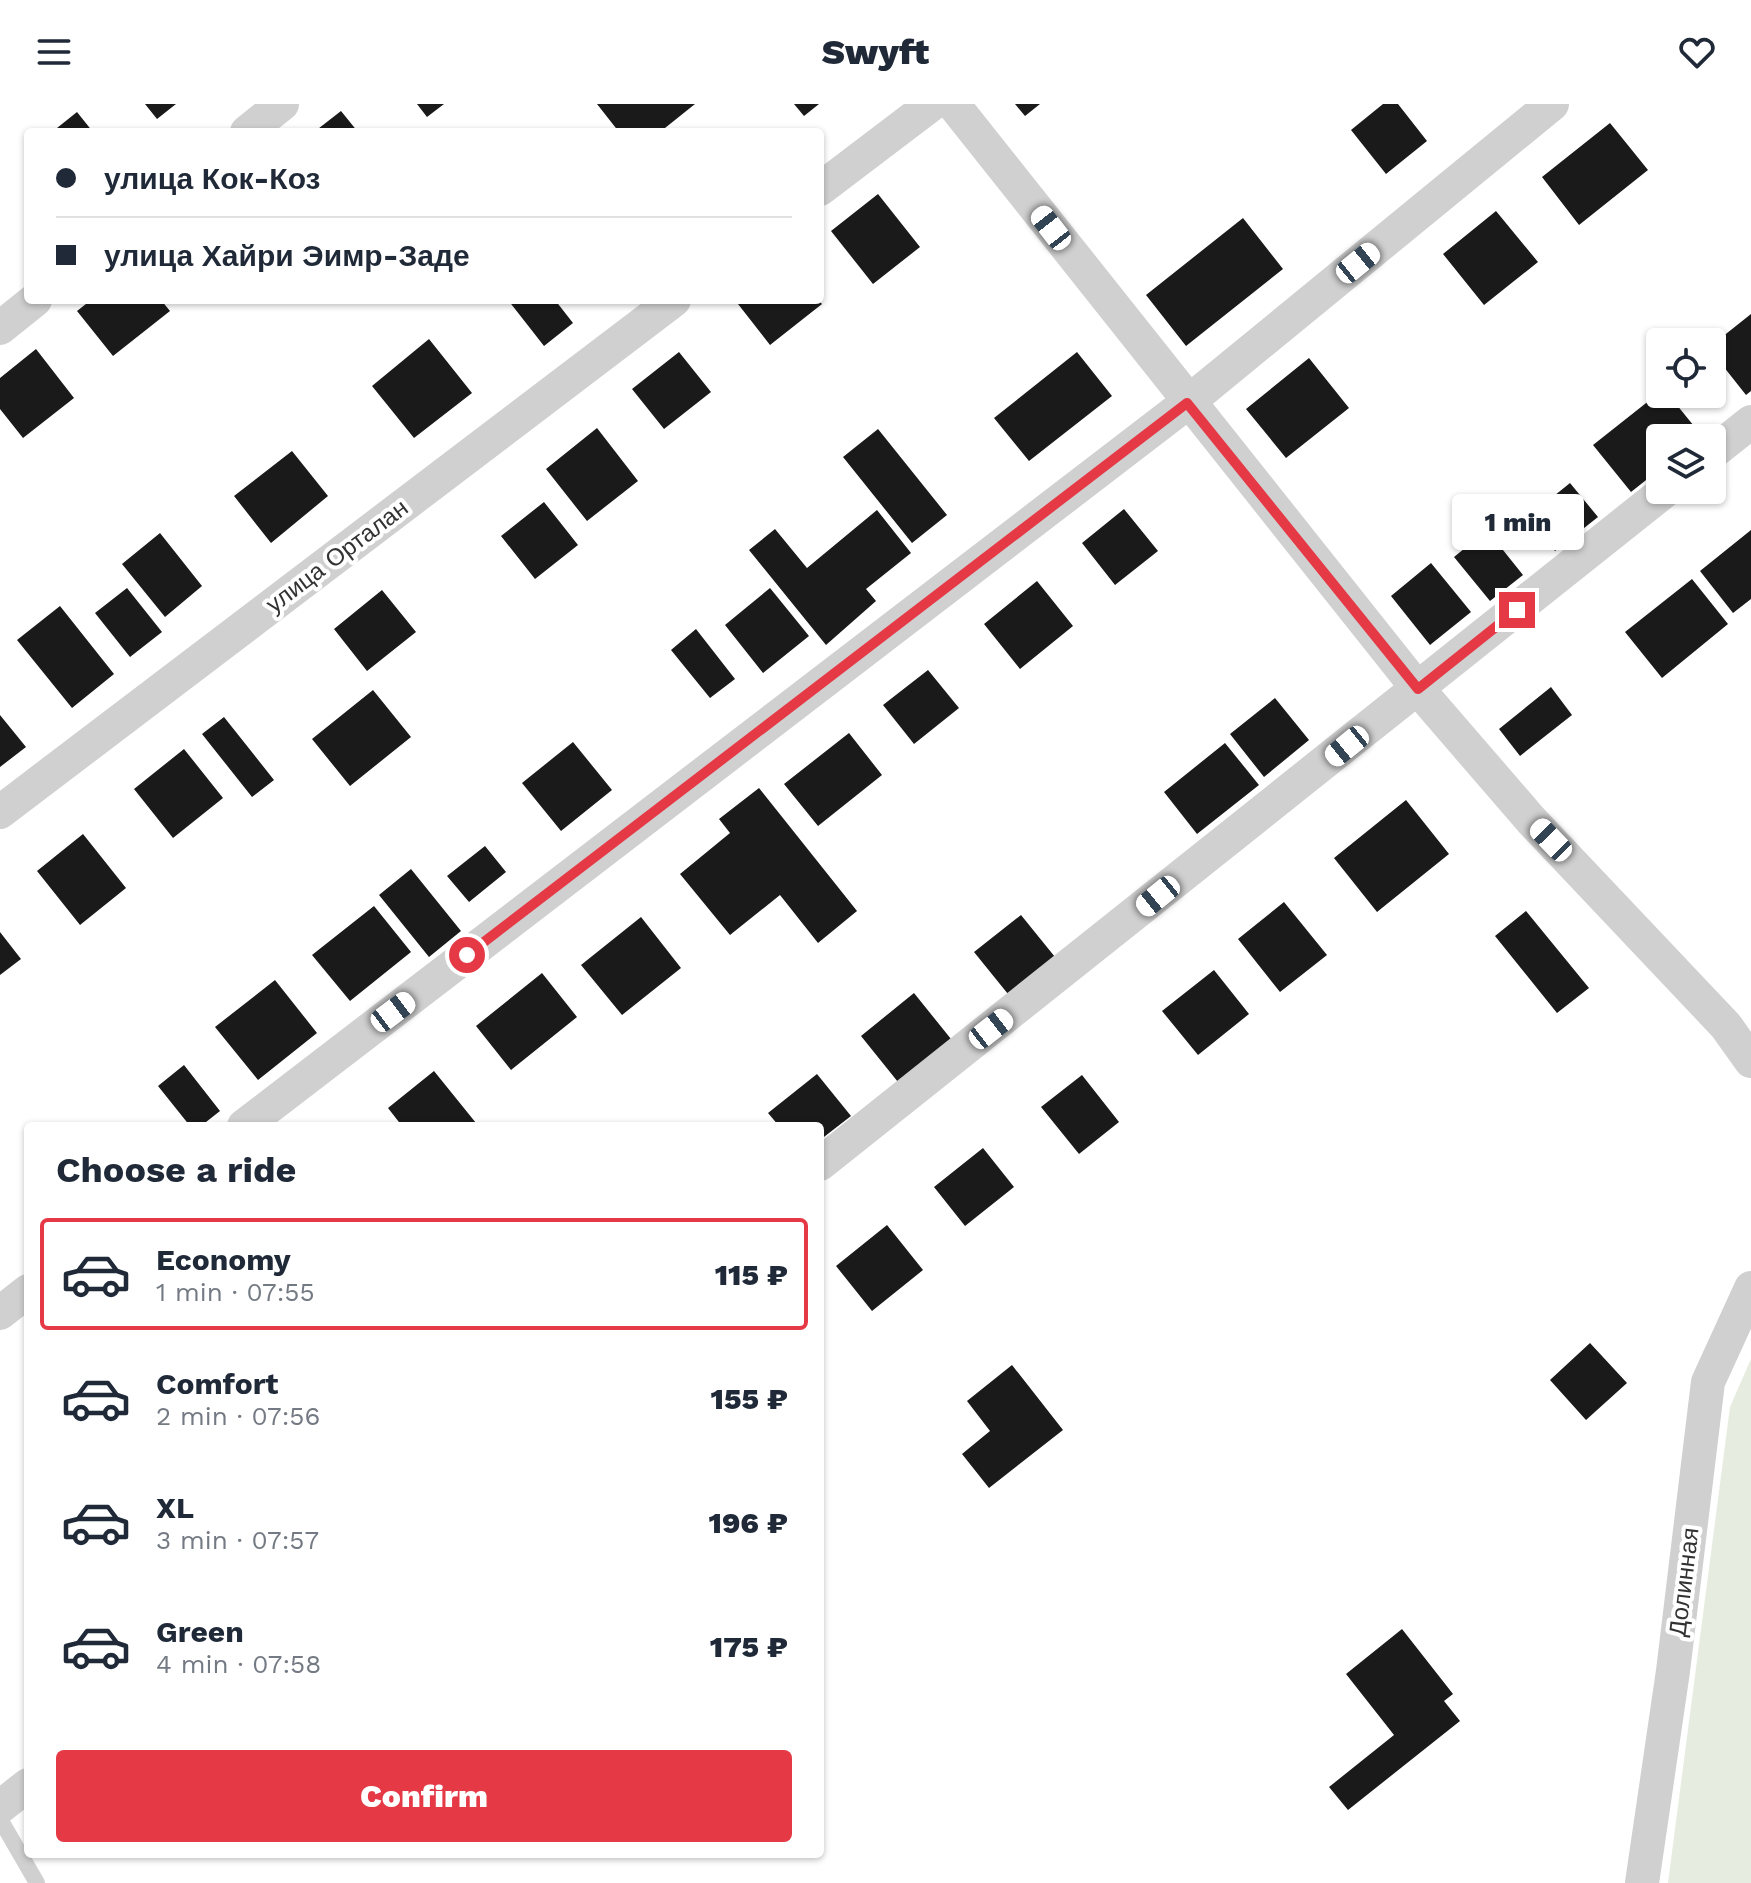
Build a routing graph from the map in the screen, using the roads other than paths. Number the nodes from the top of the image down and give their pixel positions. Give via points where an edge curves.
1 (282, 104) edge
2 (932, 104) edge
3 (953, 104) edge
4 (1552, 104) edge
5 (252, 128) edge
6 (824, 186) edge
7 (30, 304) edge
8 (669, 304) edge
9 (0, 328) edge
10 (1187, 403) junction
11 (1751, 422) edge
12 (1726, 442) edge
13 (1649, 504) edge
14 (1418, 689) junction
15 (0, 812) edge
16 (1751, 1061) edge
17 (249, 1122) edge
18 (824, 1161) edge
19 (1751, 1288) edge
20 (24, 1294) edge
21 (0, 1313) edge
22 (24, 1788) edge
23 (0, 1807) edge
24 (0, 1819) edge
25 (37, 1883) edge
26 (1642, 1883) edge

1 - 5 street
2 - 6 street
3 - 10 street
4 - 10 street
7 - 9 street
8 - 15 street, улица Орталан
10 - 14 street
10 - 17 street
11 - 12 street
13 - 14 street
14 - 16 street via 1531,820 1699,995
14 - 18 street
19 - 26 street, Долинная via 1708,1382
20 - 21 street
22 - 23 street
24 - 25 lane

